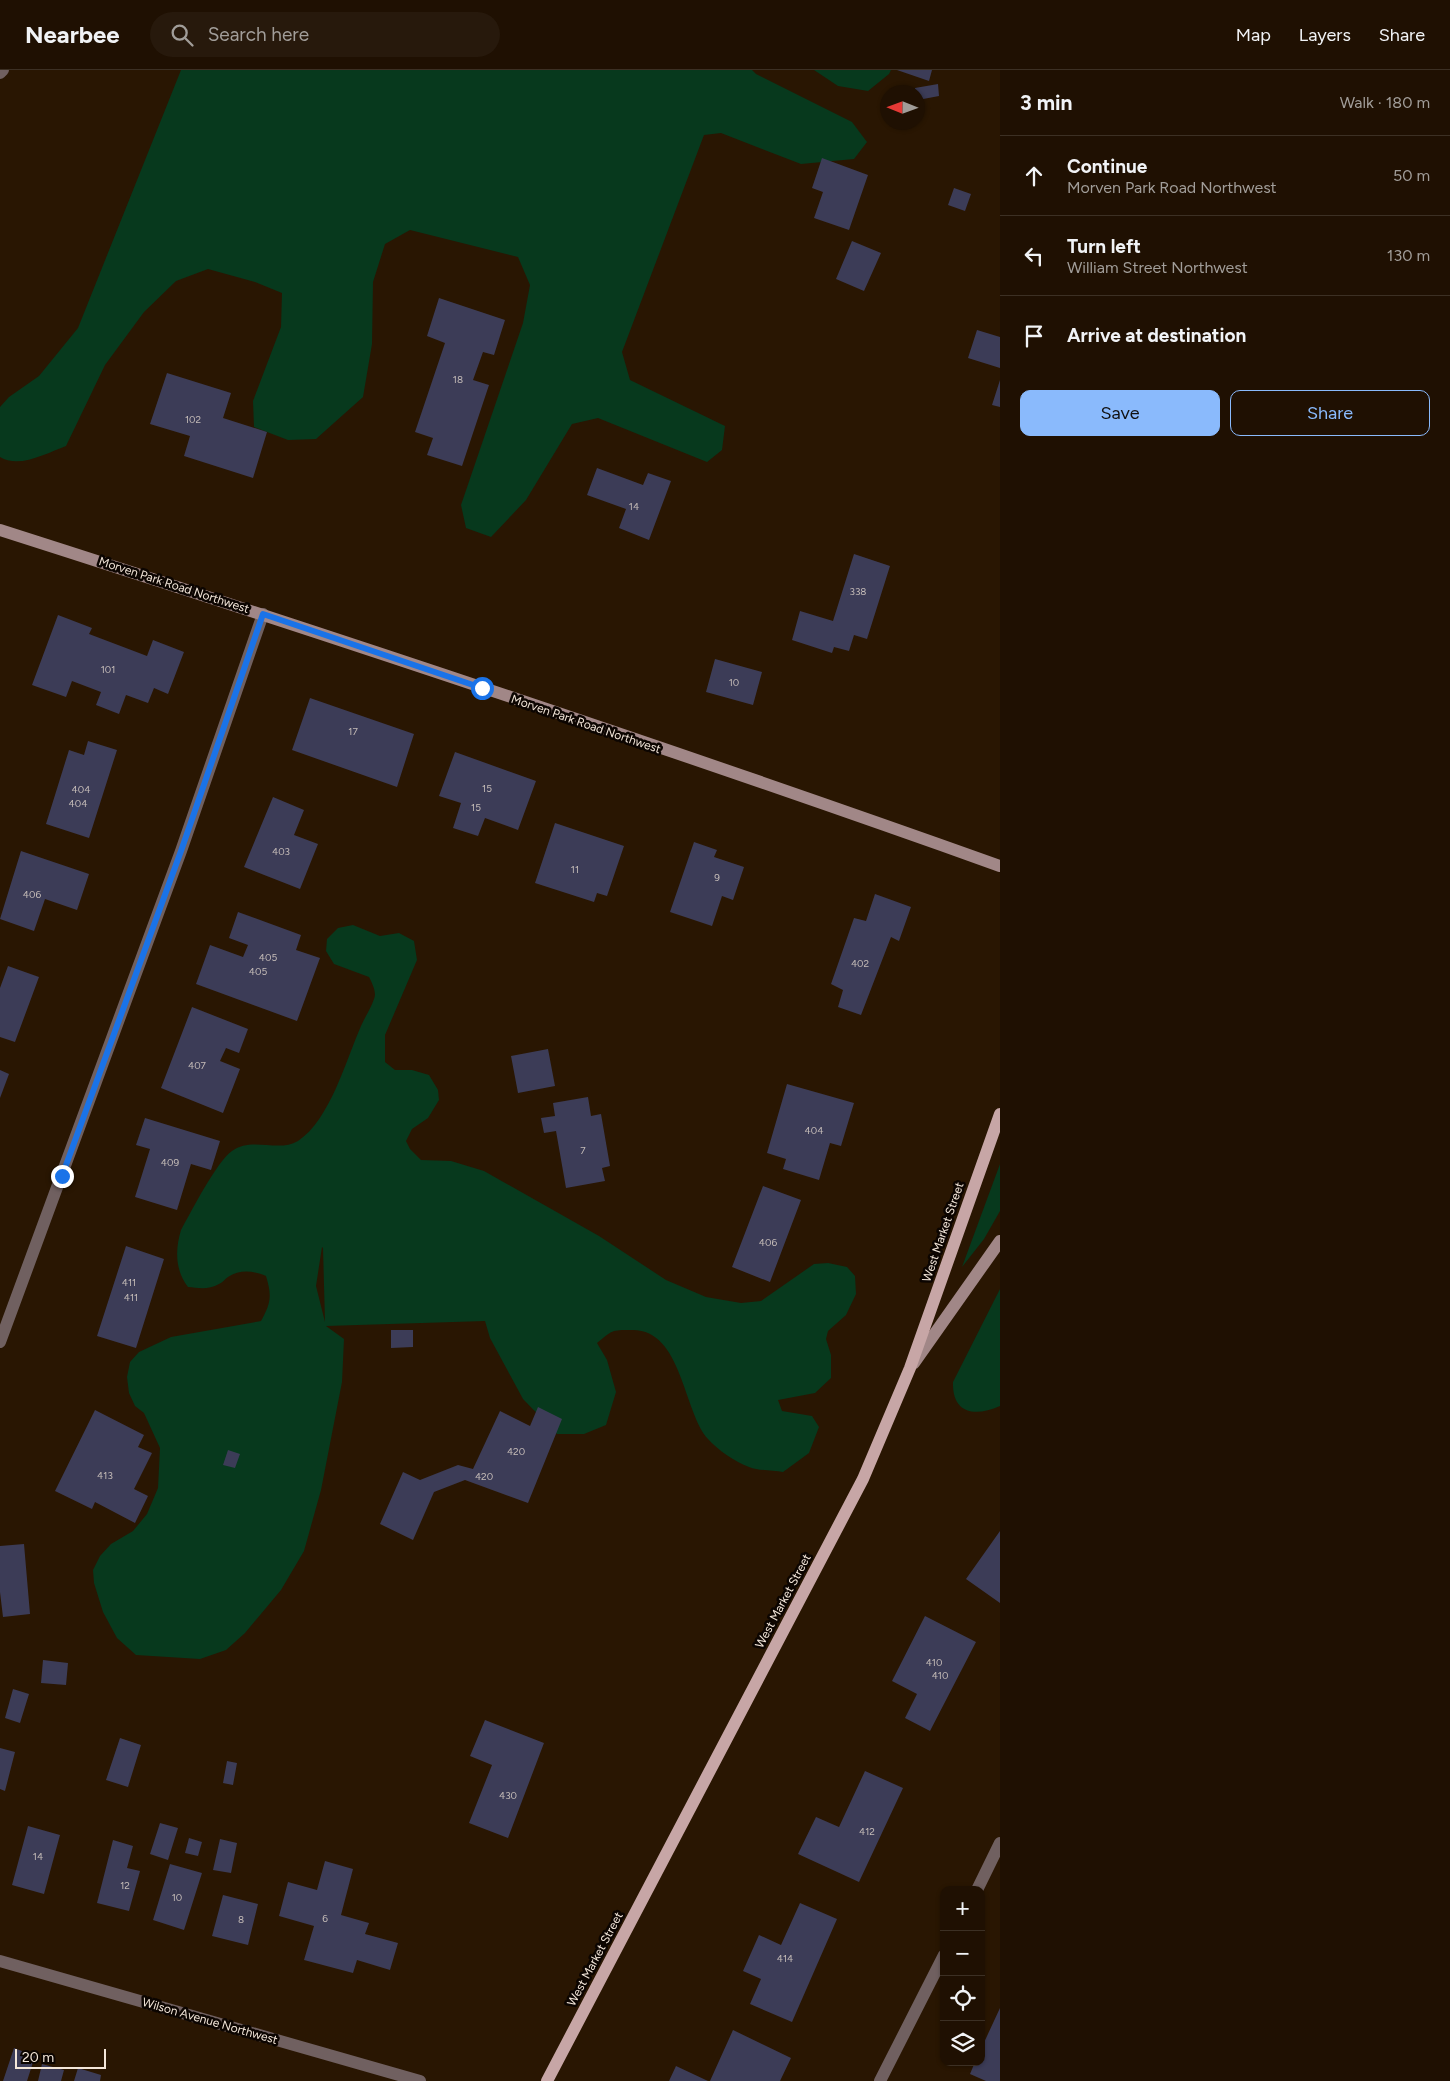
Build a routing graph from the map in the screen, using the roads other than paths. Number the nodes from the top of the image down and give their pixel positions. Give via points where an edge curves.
1 (3, 70) edge
2 (0, 73) edge
3 (0, 530) edge
4 (263, 614) junction
5 (1000, 866) edge
6 (1000, 1114) edge
7 (1000, 1241) edge
8 (0, 1342) edge
9 (910, 1368) junction
10 (1000, 1843) edge
11 (979, 1886) edge
12 (0, 1961) edge
13 (940, 1963) edge
14 (420, 2081) edge
15 (547, 2081) edge
16 (880, 2081) edge

1 - 2 street
3 - 4 street, Morven Park Road Northwest
4 - 5 street, Morven Park Road Northwest
4 - 8 street via 181,851
6 - 9 main road, West Market Street
7 - 9 street
9 - 15 main road, West Market Street via 863,1479
10 - 11 street
12 - 14 street, Wilson Avenue Northwest
13 - 16 street

